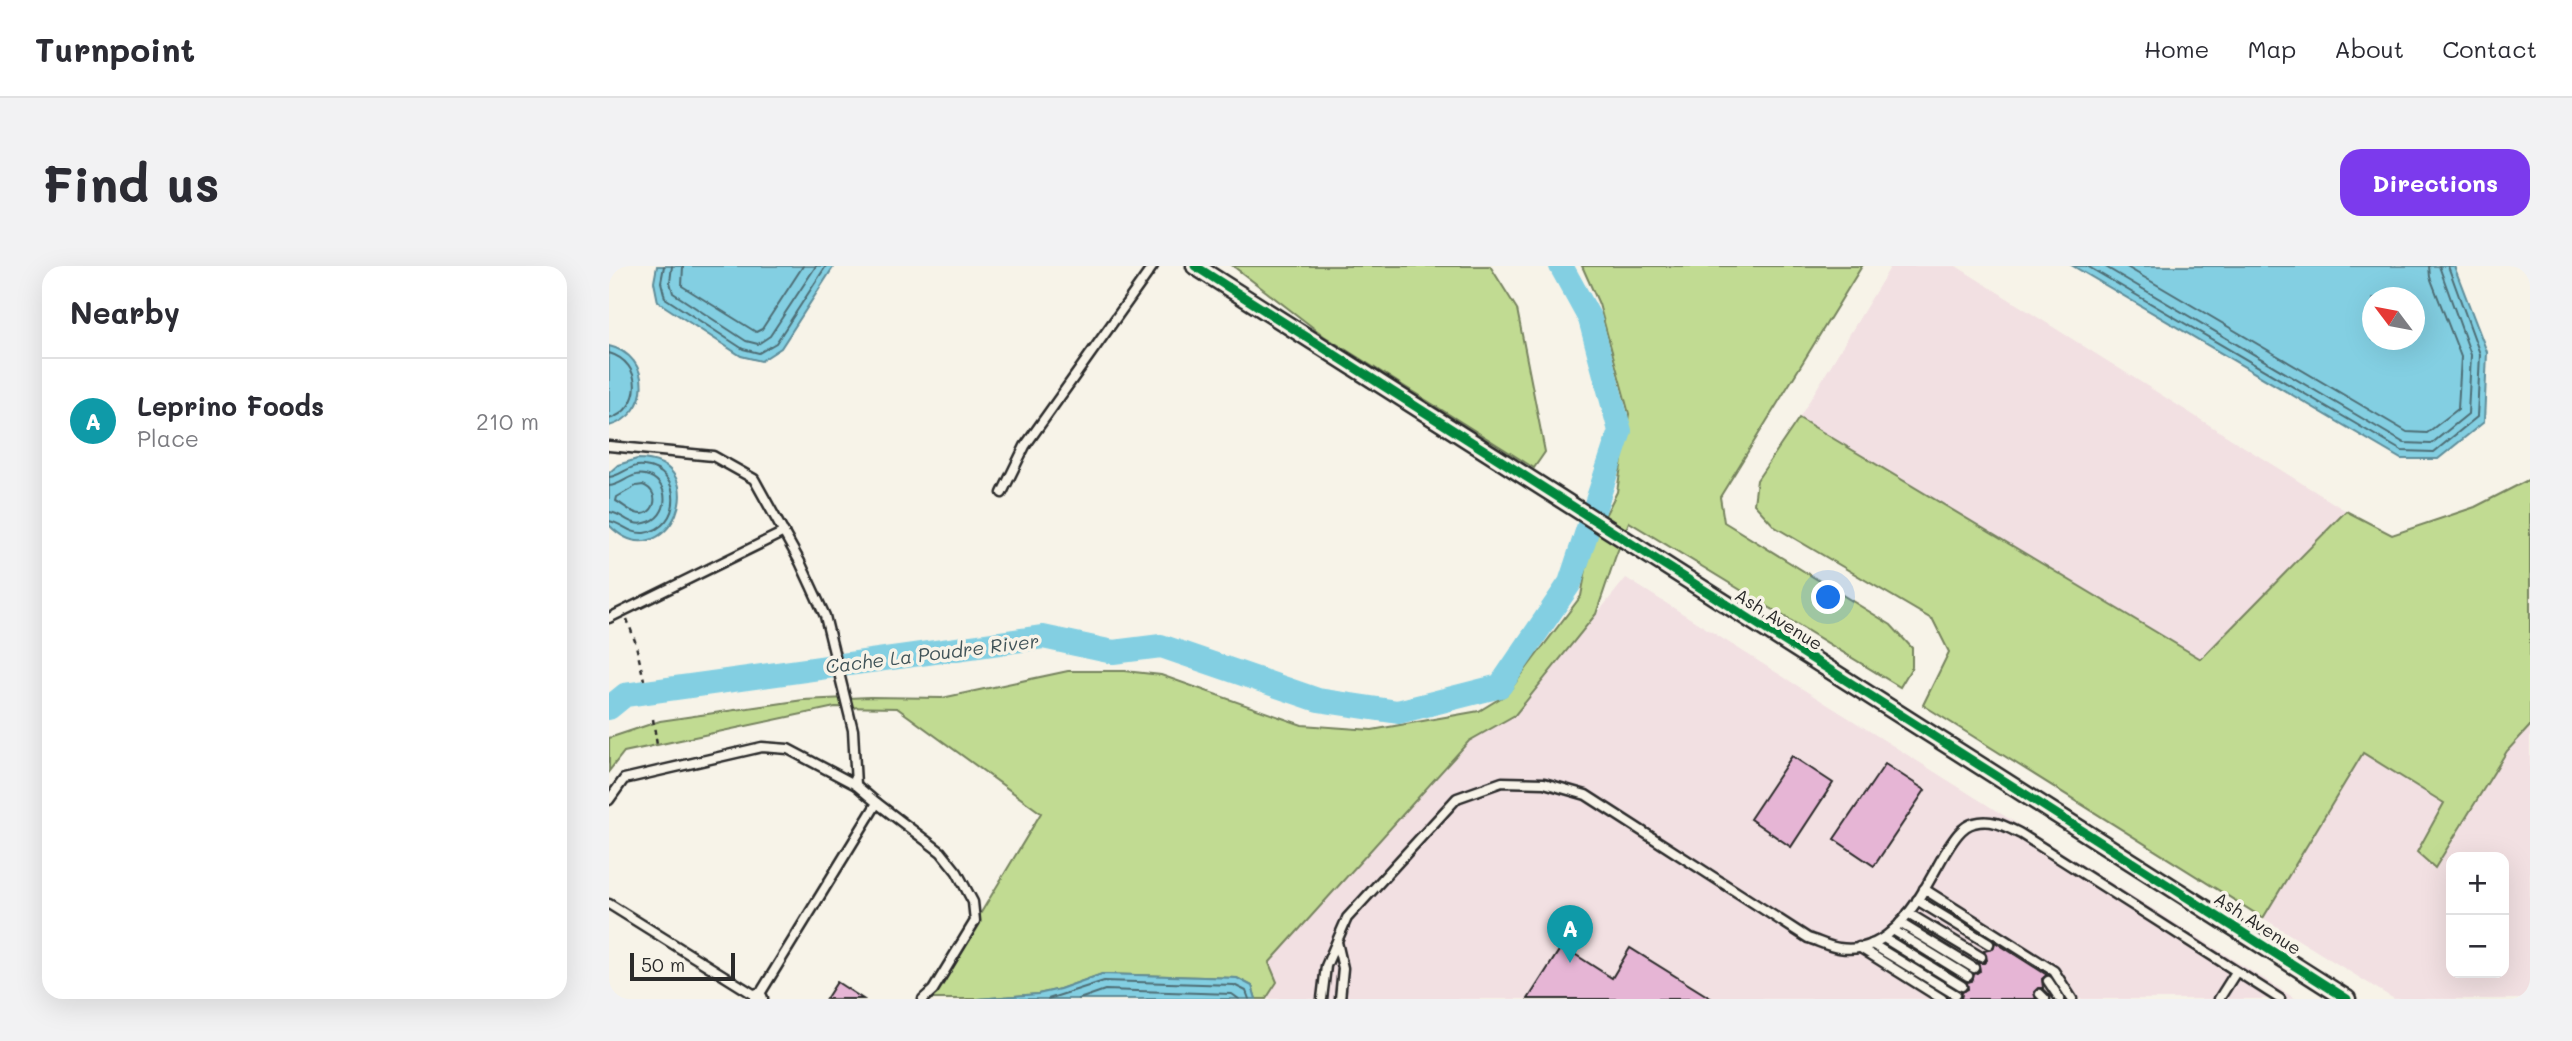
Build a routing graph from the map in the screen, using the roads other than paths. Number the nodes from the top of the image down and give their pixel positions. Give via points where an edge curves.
1 (1153, 266) edge
2 (1195, 266) edge
3 (609, 446) edge
4 (1002, 493) dead end
5 (784, 532) junction
6 (609, 618) edge
7 (856, 785) junction
8 (609, 800) edge
9 (877, 803) junction
10 (1924, 889) junction
11 (1917, 900) junction
12 (609, 904) edge
13 (1908, 913) junction
14 (1900, 923) junction
15 (1893, 930) junction
16 (1884, 938) junction
17 (1337, 942) junction
18 (1872, 944) junction
19 (1989, 944) dead end
20 (1859, 947) junction
21 (1981, 957) dead end
22 (2237, 972) junction
23 (2047, 981) dead end
24 (1962, 986) dead end
25 (1956, 995) dead end
26 (758, 998) edge
27 (923, 999) edge
28 (1322, 999) edge
29 (1340, 999) edge
30 (1942, 999) edge
31 (2060, 999) edge
32 (2072, 999) edge
33 (2219, 999) edge
34 (2280, 999) edge
35 (2347, 999) edge

1 - 4 lane via 1025,446
2 - 35 street, Ash Avenue
3 - 5 lane via 713,456 754,479
5 - 6 lane
5 - 7 lane via 825,616 853,730
7 - 8 lane via 788,749 762,747 624,779
7 - 9 lane
9 - 26 lane
9 - 27 lane via 941,852 973,902 975,922
10 - 11 lane
10 - 22 lane via 1954,837 1972,823 1995,821
10 - 32 lane via 2054,971
11 - 13 lane
11 - 19 lane
12 - 26 lane
13 - 14 lane
13 - 21 lane
14 - 15 lane
14 - 15 lane via 1971,972
15 - 16 lane
16 - 18 lane
16 - 24 lane
17 - 20 lane via 1347,918 1457,798 1502,782 1544,783 1586,795 1808,938 1840,948
17 - 28 lane via 1326,966
17 - 29 lane via 1343,968
18 - 20 lane
18 - 25 lane
20 - 30 lane
22 - 33 lane
22 - 34 lane
23 - 31 lane

